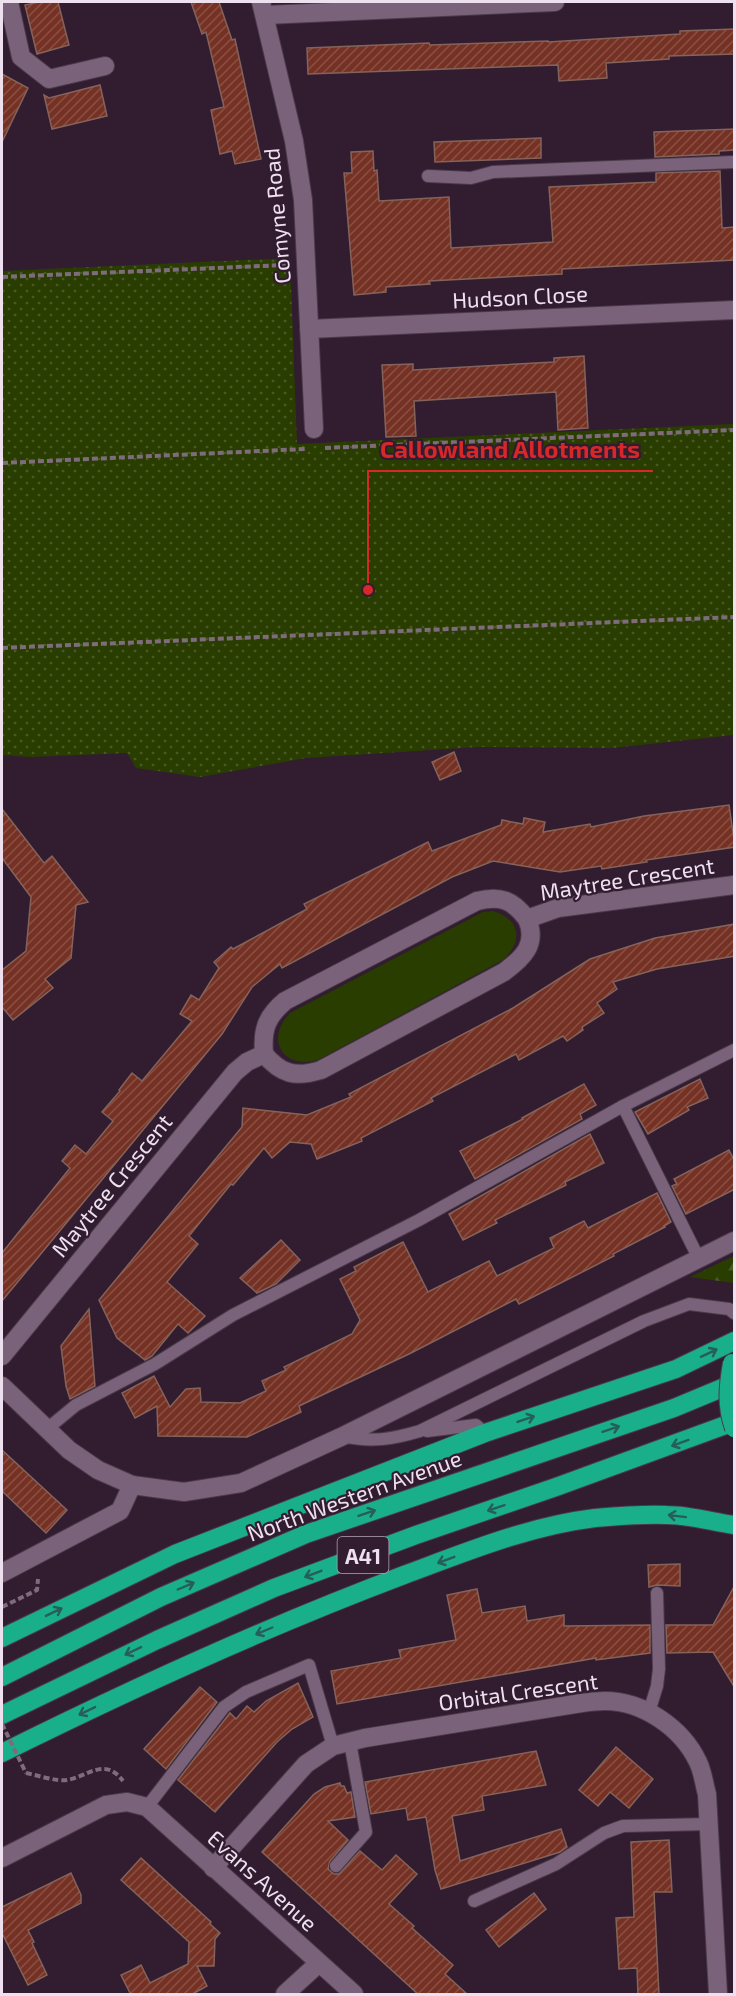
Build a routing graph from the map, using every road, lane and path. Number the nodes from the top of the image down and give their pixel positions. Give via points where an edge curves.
1 (9, 2) edge
2 (555, 2) edge
3 (263, 8) edge
4 (105, 66) dead end
5 (735, 162) edge
6 (428, 176) dead end
7 (307, 265) junction
8 (2, 276) edge
9 (735, 310) edge
10 (309, 329) junction
11 (315, 429) dead end
12 (735, 430) edge
13 (318, 448) dead end
14 (306, 449) dead end
15 (2, 463) edge
16 (735, 617) edge
17 (2, 648) edge
18 (735, 885) edge
19 (526, 920) junction
20 (735, 1050) edge
21 (264, 1054) junction
22 (623, 1106) junction
23 (735, 1241) edge
24 (699, 1259) junction
25 (735, 1312) edge
26 (735, 1341) edge
27 (2, 1356) edge
28 (733, 1360) edge
29 (735, 1383) edge
30 (2, 1386) edge
31 (735, 1422) edge
32 (735, 1428) edge
33 (47, 1429) junction
34 (420, 1431) junction
35 (485, 1433) junction
36 (343, 1436) junction
37 (132, 1485) junction
38 (735, 1525) edge
39 (2, 1573) edge
40 (657, 1593) dead end
41 (2, 1638) edge
42 (2, 1677) edge
43 (649, 1712) junction
44 (2, 1715) edge
45 (2, 1724) edge
46 (341, 1744) junction
47 (2, 1753) edge
48 (143, 1805) junction
49 (709, 1824) junction
50 (2, 1858) edge
51 (336, 1866) dead end
52 (213, 1868) junction
53 (474, 1901) dead end
54 (319, 1963) junction
55 (285, 1995) edge
56 (354, 1995) edge
57 (718, 1995) edge

1 - 4 street via 21,57 49,80
2 - 3 street
3 - 7 street, Comyne Road via 294,141
5 - 6 lane via 493,172 471,178
7 - 8 path
7 - 10 street, Comyne Road
9 - 10 street, Hudson Close
10 - 11 street, Comyne Road
12 - 13 path
14 - 15 path
16 - 17 path
18 - 19 street, Maytree Crescent via 558,908
19 - 21 street, Maytree Crescent via 502,899 477,902 285,1001 275,1009 264,1029
19 - 21 street, Maytree Crescent via 531,928 530,943 525,954 504,972 321,1070 288,1073 274,1066
20 - 22 lane
21 - 27 street, Maytree Crescent via 235,1072
22 - 24 lane
22 - 33 lane via 419,1220 233,1315 155,1364 76,1405
23 - 24 street
24 - 36 street
25 - 34 lane via 689,1304 644,1321
35 -> 26 highway via 676,1369
28 - 32 highway, bridge via 728,1385 729,1413
42 -> 29 highway, North Western Avenue / A41 via 161,1596 306,1534 674,1408
30 - 33 street
31 -> 44 highway, A41 via 274,1588
33 - 37 street via 98,1470
34 - 35 lane via 476,1425
34 - 36 lane via 391,1439 358,1440
41 -> 35 highway via 175,1554
36 - 37 street via 241,1482 184,1492
37 - 39 street via 120,1510
38 -> 47 highway via 669,1515 595,1518 516,1535 263,1632 130,1689
40 - 43 lane via 659,1669
43 - 46 street, Orbital Crescent via 606,1701 582,1703
43 - 49 street, Orbital Crescent via 672,1728 698,1762 707,1794
45 - 48 path, bridge via 26,1773 66,1781 95,1769 108,1770 120,1777
46 - 48 lane via 309,1665 246,1692 224,1707
46 - 51 lane via 366,1832
46 - 52 street, Orbital Crescent via 306,1764
48 - 50 street via 106,1805
48 - 52 street, Evans Avenue
49 - 53 lane via 623,1826 604,1833 556,1864
49 - 57 street, Orbital Crescent
52 - 54 street, Evans Avenue
54 - 55 street
54 - 56 street, Evans Avenue

